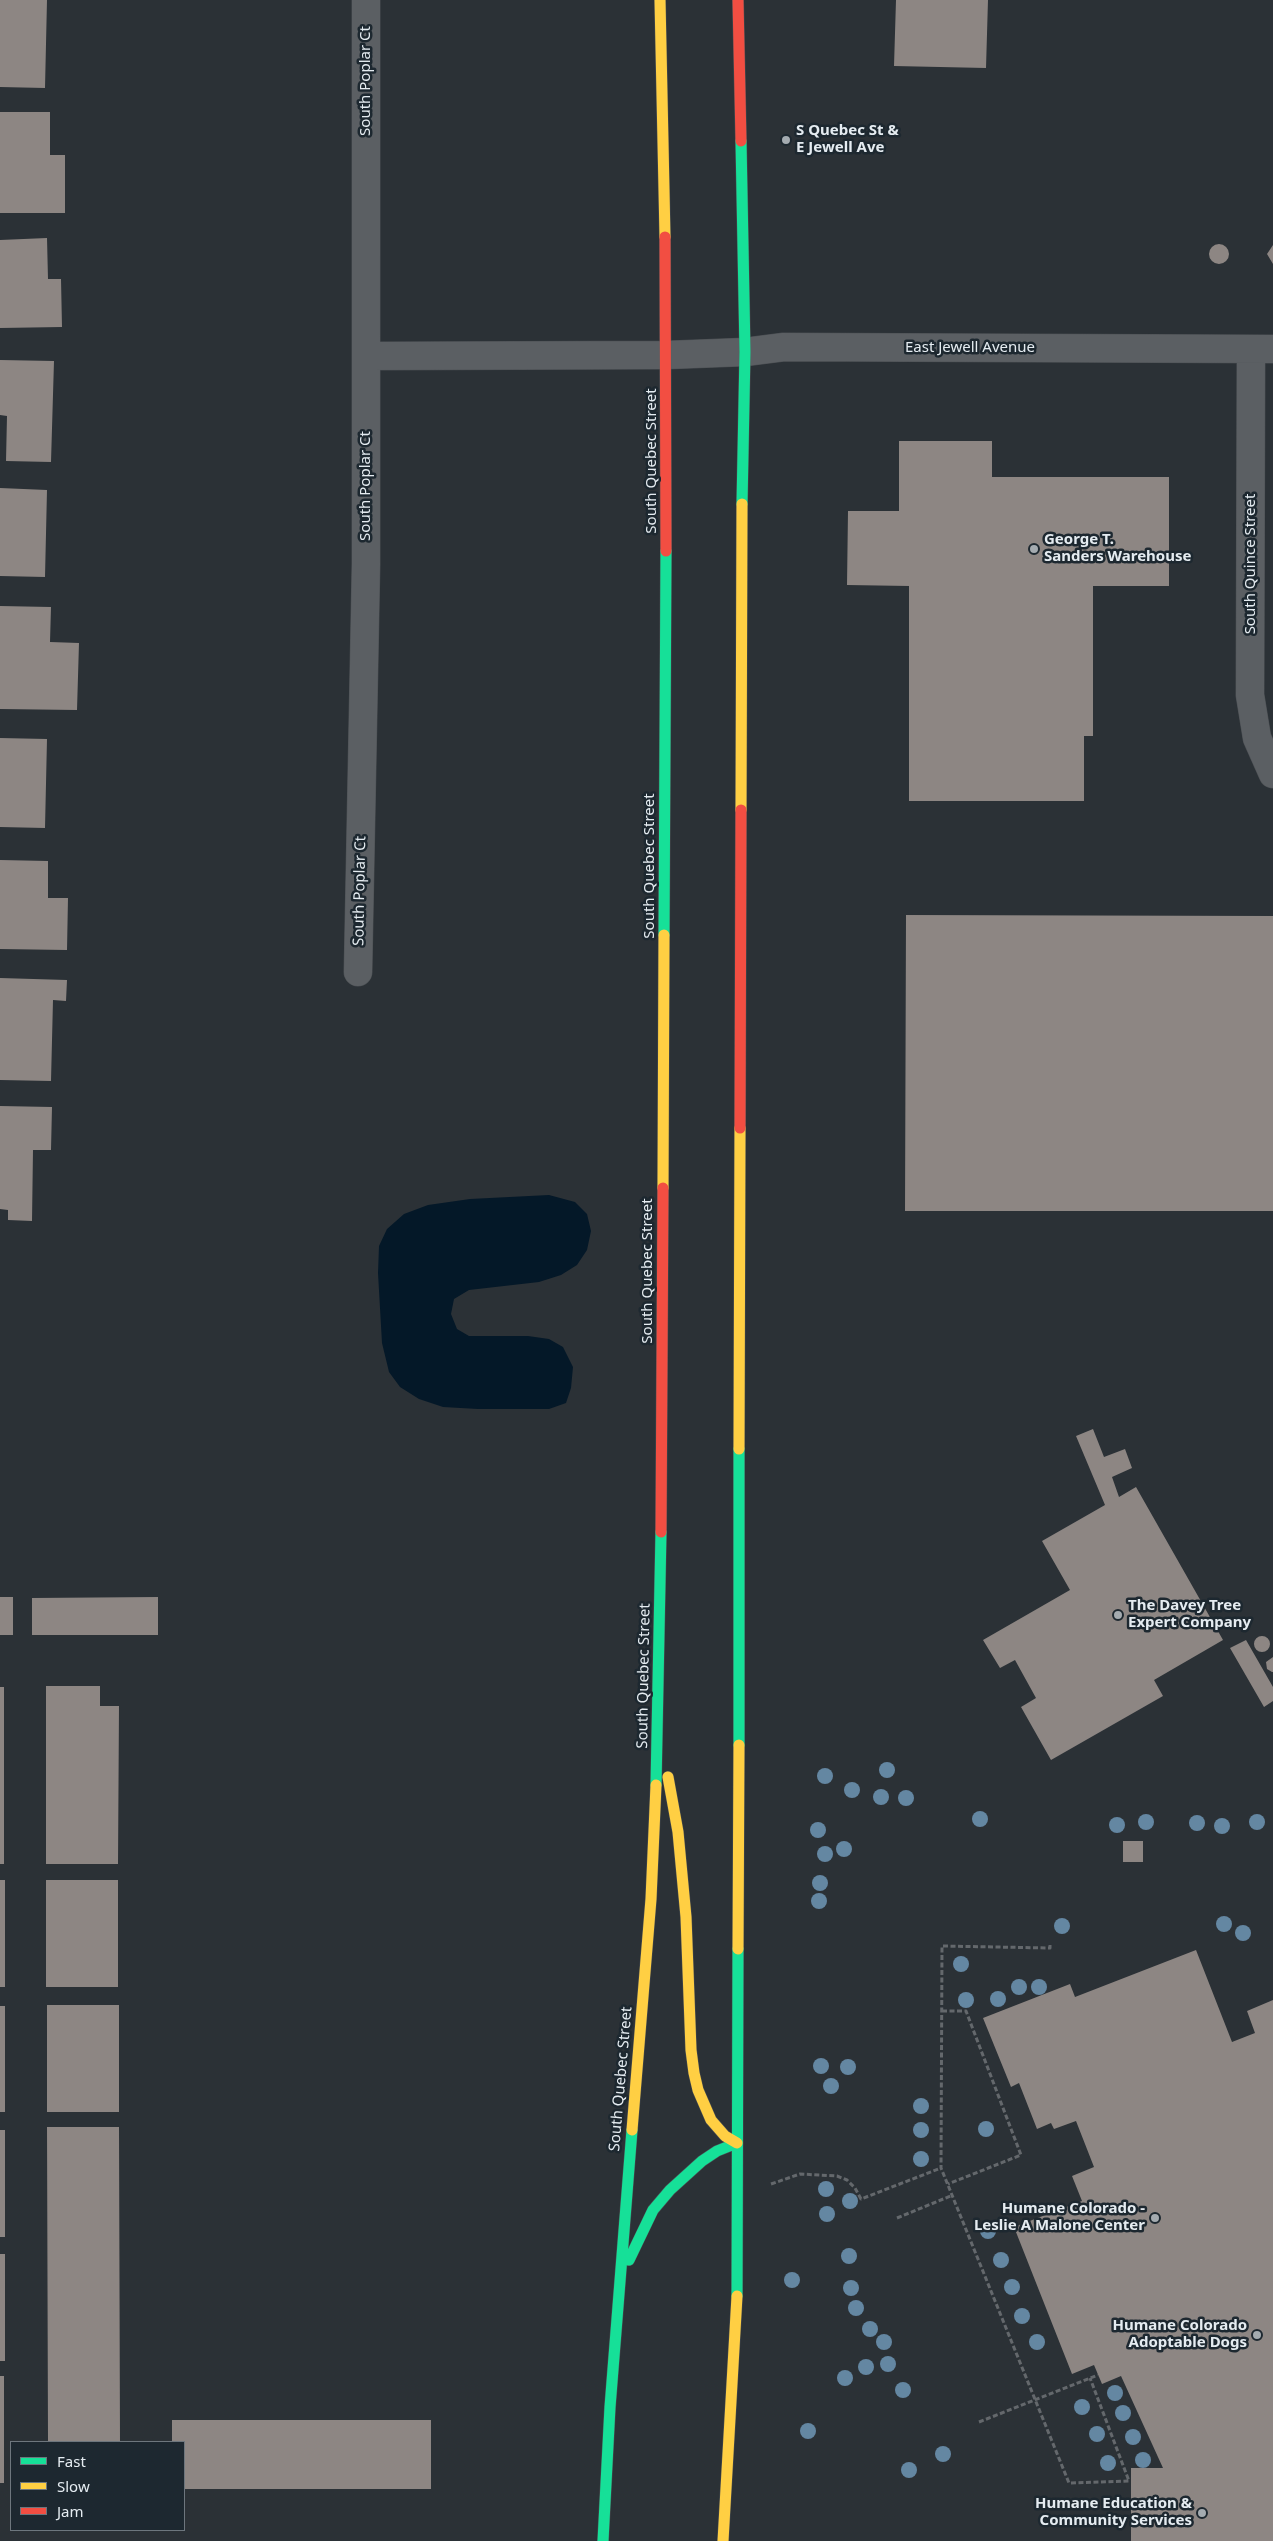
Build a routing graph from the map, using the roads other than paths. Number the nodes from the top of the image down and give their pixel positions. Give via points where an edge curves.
1 (366, 0) edge
2 (660, 0) edge
3 (738, 0) edge
4 (1262, 349) edge
5 (745, 352) junction
6 (667, 355) junction
7 (366, 356) junction
8 (1273, 774) edge
9 (358, 972) dead end
10 (658, 1728) junction
11 (737, 2143) junction
12 (619, 2293) junction
13 (603, 2541) edge
14 (723, 2541) edge

1 - 7 street, South Poplar Ct
2 - 6 main road, South Quebec Street
3 - 5 main road
4 - 5 street, East Jewell Avenue via 784,347
4 - 8 street, South Quince Street via 1250,695 1257,738
5 - 6 street, East Jewell Avenue
5 - 11 main road
6 - 7 street, East Jewell Avenue
6 - 10 main road, South Quebec Street via 662,1504
7 - 9 street, South Poplar Ct via 366,564
10 - 11 main road via 674,1806 682,1873 694,2073 712,2120 725,2136
10 - 12 main road, South Quebec Street via 651,1899
11 - 12 main road via 718,2151 685,2174 653,2210 630,2257
11 - 14 main road via 737,2310
12 - 13 main road, South Quebec Street

